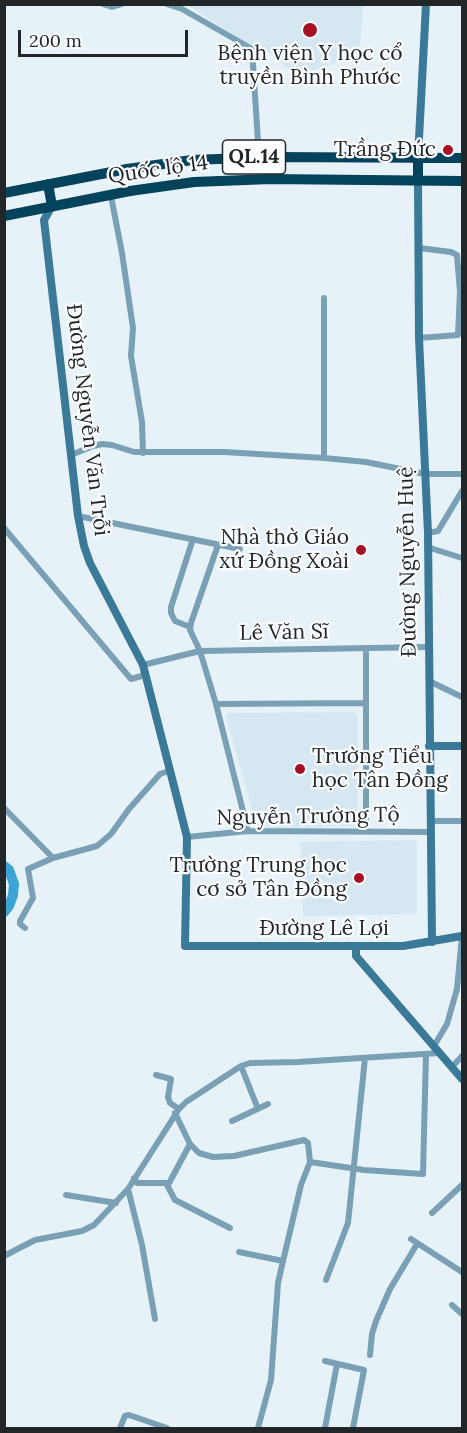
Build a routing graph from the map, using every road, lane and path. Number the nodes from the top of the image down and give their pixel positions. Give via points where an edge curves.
1 (103, 4) edge
2 (122, 4) edge
3 (168, 4) edge
4 (426, 4) edge
5 (259, 157) junction
6 (418, 158) junction
7 (462, 158) edge
8 (418, 181) junction
9 (462, 181) edge
10 (48, 184) junction
11 (4, 193) edge
12 (111, 196) junction
13 (52, 207) junction
14 (4, 216) edge
15 (419, 248) junction
16 (324, 298) dead end
17 (419, 338) junction
18 (143, 453) junction
19 (71, 455) junction
20 (324, 458) junction
21 (425, 474) junction
22 (462, 474) edge
23 (462, 491) edge
24 (78, 516) junction
25 (4, 528) edge
26 (428, 533) junction
27 (193, 539) junction
28 (219, 545) junction
29 (427, 547) junction
30 (240, 549) dead end
31 (462, 558) edge
32 (190, 627) junction
33 (428, 647) junction
34 (366, 648) junction
35 (200, 651) junction
36 (144, 670) junction
37 (429, 681) junction
38 (462, 698) edge
39 (365, 704) junction
40 (216, 705) junction
41 (429, 746) junction
42 (462, 746) edge
43 (169, 771) junction
44 (4, 808) edge
45 (430, 821) junction
46 (462, 821) edge
47 (248, 831) junction
48 (366, 831) junction
49 (430, 832) junction
50 (187, 837) junction
51 (53, 858) junction
52 (25, 928) dead end
53 (462, 936) edge
54 (432, 942) junction
55 (185, 946) joint
56 (356, 946) junction
57 (436, 1049) junction
58 (426, 1054) junction
59 (462, 1056) edge
60 (365, 1058) junction
61 (241, 1066) junction
62 (453, 1067) junction
63 (156, 1075) dead end
64 (462, 1079) edge
65 (268, 1104) dead end
66 (258, 1109) junction
67 (177, 1111) junction
68 (232, 1121) dead end
69 (190, 1144) junction
70 (310, 1162) junction
71 (353, 1168) junction
72 (134, 1178) junction
73 (168, 1185) junction
74 (462, 1185) edge
75 (128, 1188) junction
76 (66, 1195) dead end
77 (116, 1203) junction
78 (432, 1213) dead end
79 (230, 1228) dead end
80 (411, 1239) dead end
81 (417, 1244) junction
82 (239, 1252) dead end
83 (4, 1256) edge
84 (282, 1261) junction
85 (462, 1272) edge
86 (326, 1280) dead end
87 (452, 1305) dead end
88 (462, 1314) edge
89 (155, 1319) dead end
90 (370, 1355) dead end
91 (325, 1361) dead end
92 (337, 1364) junction
93 (120, 1428) edge
94 (167, 1428) edge
95 (258, 1428) edge
96 (325, 1428) edge
97 (353, 1428) edge

1 - 2 street
3 - 5 street via 252,49
4 - 6 street
5 - 6 highway, Quốc lộ 14 / QL.14
5 - 10 highway, Quốc lộ 14 / QL.14 via 192,160
6 - 7 highway, Quốc lộ 14 / QL.14
6 - 8 highway
8 - 9 highway, Quốc lộ 14 / QL.14
8 - 12 highway, Quốc lộ 14 / QL.14 via 195,182
8 - 15 street, Đường Nguyễn Huệ
10 - 11 highway, Quốc lộ 14 / QL.14
10 - 13 highway
12 - 13 highway, Quốc lộ 14 / QL.14
12 - 18 street via 133,328 131,356
13 - 14 highway, Quốc lộ 14 / QL.14
13 - 19 street, Đường Nguyễn Văn Trỗi via 44,220
15 - 17 street, Đường Nguyễn Huệ
15 - 17 street via 457,255 460,292 458,336
16 - 20 street
17 - 21 street, Đường Nguyễn Huệ
18 - 19 street via 102,444
18 - 20 street via 224,452
19 - 24 street, Đường Nguyễn Văn Trỗi
20 - 21 street
21 - 22 street
21 - 26 street, Đường Nguyễn Huệ
23 - 26 street via 438,531
24 - 27 street
24 - 36 street, Đường Nguyễn Văn Trỗi via 90,564
25 - 36 street via 131,679
26 - 29 street, Đường Nguyễn Huệ
27 - 28 street
27 - 32 street via 171,607 176,621
28 - 30 street
28 - 32 street
29 - 31 street
29 - 33 street, Đường Nguyễn Huệ
32 - 35 street
33 - 34 street, Lê Văn Sĩ
33 - 37 street, Đường Nguyễn Huệ
34 - 35 street, Lê Văn Sĩ
34 - 39 street
35 - 36 street, Lê Văn Sĩ
35 - 40 street
36 - 43 street, Đường Nguyễn Văn Trỗi
37 - 38 street
37 - 41 street, Đường Nguyễn Huệ
39 - 40 street
39 - 48 street
40 - 47 street
41 - 42 street
41 - 45 street, Đường Nguyễn Huệ
43 - 50 street, Đường Nguyễn Văn Trỗi
43 - 51 street via 160,774 97,846
44 - 51 street
45 - 46 street
45 - 49 street, Đường Nguyễn Huệ
47 - 48 street, Nguyễn Trường Tộ
47 - 50 street, Nguyễn Trường Tộ
48 - 49 street, Nguyễn Trường Tộ
49 - 54 street, Đường Nguyễn Huệ
50 - 55 street, Đường Nguyễn Văn Trỗi
51 - 52 street via 28,869 33,898 20,921
53 - 54 street, Đường Lê Lợi
53 - 57 street via 457,989
54 - 56 street, Đường Lê Lợi
55 - 56 street, Đường Lê Lợi
56 - 57 street via 356,956
57 - 58 street
57 - 62 street
58 - 60 street
58 - 71 street via 423,1174
59 - 62 street
60 - 61 street
60 - 71 street
61 - 66 street
61 - 67 street
62 - 64 street
63 - 67 street via 171,1079 168,1097
65 - 66 street
66 - 68 street
67 - 69 street
67 - 72 street
69 - 70 street via 199,1152 223,1157 304,1140 308,1143
69 - 73 street
70 - 71 street
70 - 84 street
71 - 86 street via 346,1230
72 - 73 street via 137,1184
72 - 75 street
73 - 79 street via 175,1200
74 - 78 street
75 - 77 street
75 - 89 street
76 - 77 street
77 - 83 street via 82,1231 35,1240
80 - 81 street
81 - 85 street
81 - 90 street via 376,1321
82 - 84 street
84 - 95 street via 272,1380
87 - 88 street
91 - 92 street
92 - 96 street
92 - 97 street via 364,1370
93 - 94 street via 129,1415

